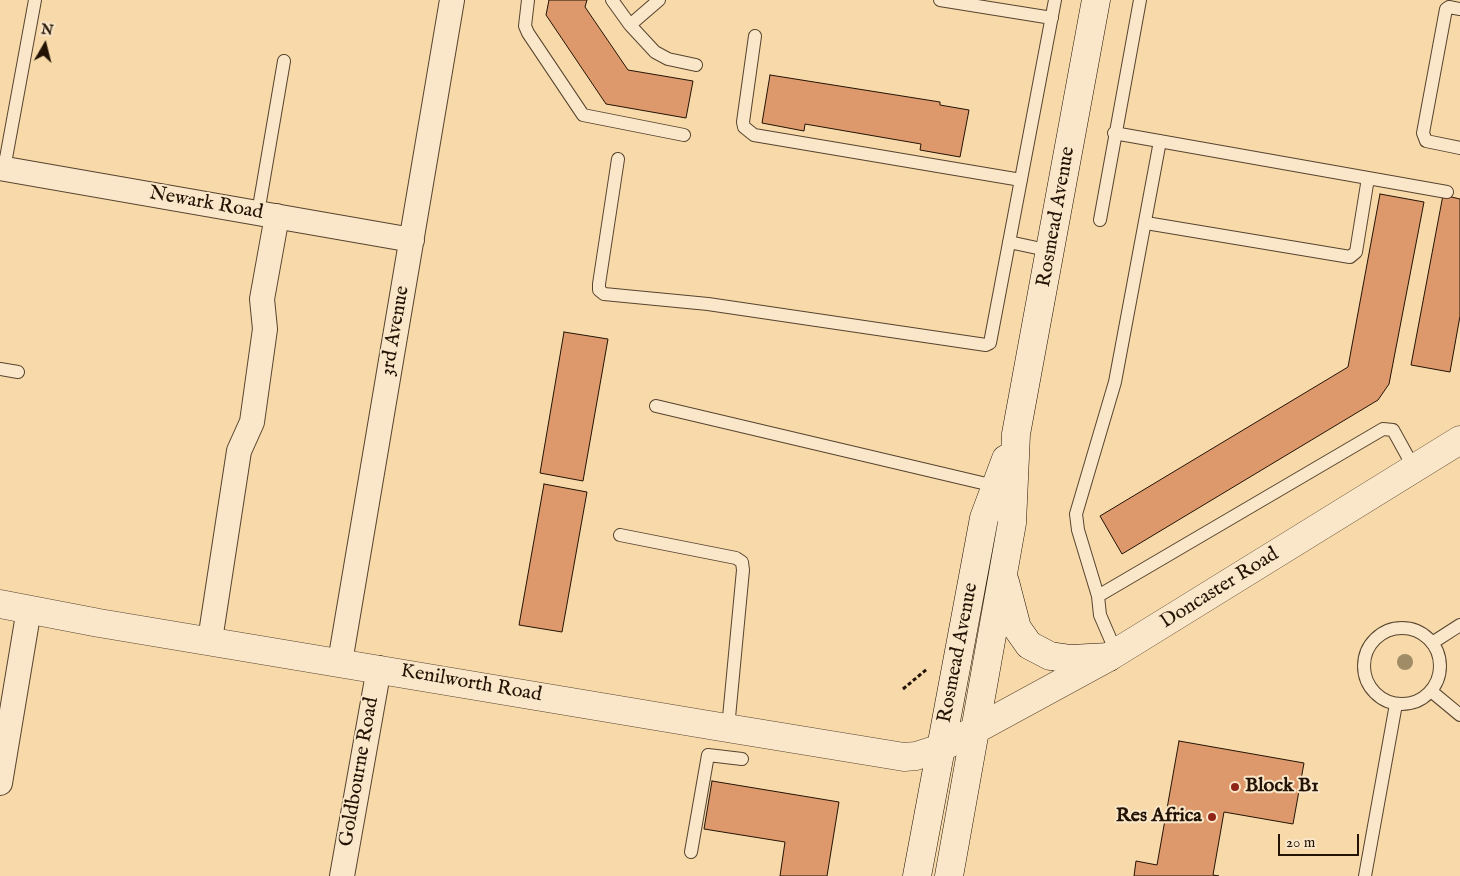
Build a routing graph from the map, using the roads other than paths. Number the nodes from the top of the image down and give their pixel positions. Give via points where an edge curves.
1 (35, 0) edge
2 (452, 0) edge
3 (528, 0) edge
4 (612, 0) edge
5 (659, 0) edge
6 (940, 0) edge
7 (1055, 0) edge
8 (1096, 0) edge
9 (1140, 0) edge
10 (1460, 9) edge
11 (1052, 18) junction
12 (630, 25) junction
13 (755, 36) dead end
14 (284, 61) dead end
15 (696, 65) dead end
16 (6, 128) edge
17 (1114, 133) junction
18 (684, 135) dead end
19 (1160, 141) junction
20 (1460, 148) edge
21 (618, 159) dead end
22 (2, 169) edge
23 (1368, 178) junction
24 (1021, 180) junction
25 (1447, 192) dead end
26 (267, 214) junction
27 (1100, 220) dead end
28 (1146, 222) junction
29 (412, 240) junction
30 (1009, 242) junction
31 (1051, 251) junction
32 (0, 369) edge
33 (18, 372) dead end
34 (656, 406) dead end
35 (1016, 434) junction
36 (1460, 440) edge
37 (1414, 468) junction
38 (995, 486) junction
39 (620, 535) dead end
40 (1003, 573) junction
41 (1098, 596) junction
42 (0, 604) edge
43 (29, 609) junction
44 (1460, 625) edge
45 (210, 640) junction
46 (1432, 643) junction
47 (1113, 655) junction
48 (340, 662) junction
49 (379, 668) junction
50 (1431, 691) junction
51 (1396, 704) junction
52 (1460, 715) edge
53 (724, 727) junction
54 (975, 730) junction
55 (941, 748) junction
56 (716, 755) junction
57 (742, 759) dead end
58 (0, 784) edge
59 (691, 852) dead end
60 (342, 876) edge
61 (918, 876) edge
62 (949, 876) edge
63 (1365, 876) edge

1 - 16 lane
2 - 29 street, 3rd Avenue
3 - 18 lane via 525,26 528,33 583,115
4 - 12 lane
5 - 12 lane
6 - 11 lane
7 - 11 lane
8 - 31 street, Rosmead Avenue
9 - 17 lane
10 - 20 lane via 1446,9 1423,133 1426,141
11 - 24 lane
12 - 15 lane via 655,52 668,59
13 - 24 lane via 743,122 754,135
14 - 26 lane
16 - 22 lane
17 - 19 lane
17 - 27 lane
19 - 23 lane
19 - 28 lane
21 - 30 lane via 599,284 599,290 604,294 708,304 986,346 990,343
22 - 26 street, Newark Road
23 - 25 lane
23 - 28 lane via 1356,252 1350,257
24 - 30 lane
26 - 29 street, Newark Road
26 - 45 street via 262,300 264,330 252,422 239,451
28 - 41 lane via 1115,382 1076,514
29 - 48 street, 3rd Avenue
30 - 31 lane
31 - 35 street, Rosmead Avenue
32 - 33 lane
34 - 38 lane
35 - 38 street, Rosmead Avenue
35 - 40 street, Rosmead Avenue via 1012,523
36 - 37 street, Doncaster Road
37 - 41 lane via 1393,430 1383,429
37 - 47 street, Doncaster Road
38 - 55 street, Rosmead Avenue via 984,518
39 - 53 lane via 736,558 742,562 744,570
40 - 47 street via 1017,628 1029,645 1050,656 1071,659
40 - 54 street, Rosmead Avenue
41 - 47 lane via 1100,615
42 - 43 street, Kenilworth Road
43 - 45 street, Kenilworth Road
43 - 58 street
44 - 46 lane
45 - 48 street, Kenilworth Road
46 - 50 lane via 1440,667 1438,680
46 - 51 lane via 1418,632 1400,628 1378,636 1370,646 1365,656 1367,680 1374,692
47 - 54 street, Doncaster Road
48 - 49 street, Kenilworth Road
49 - 53 street, Kenilworth Road
49 - 60 street, Goldbourne Road
50 - 51 lane via 1421,700
50 - 52 lane
51 - 63 lane
53 - 55 street, Kenilworth Road via 904,757
53 - 56 lane
54 - 55 street, Doncaster Road
54 - 62 street, Rosmead Avenue
55 - 61 street, Rosmead Avenue
56 - 57 lane
56 - 59 lane via 706,758

